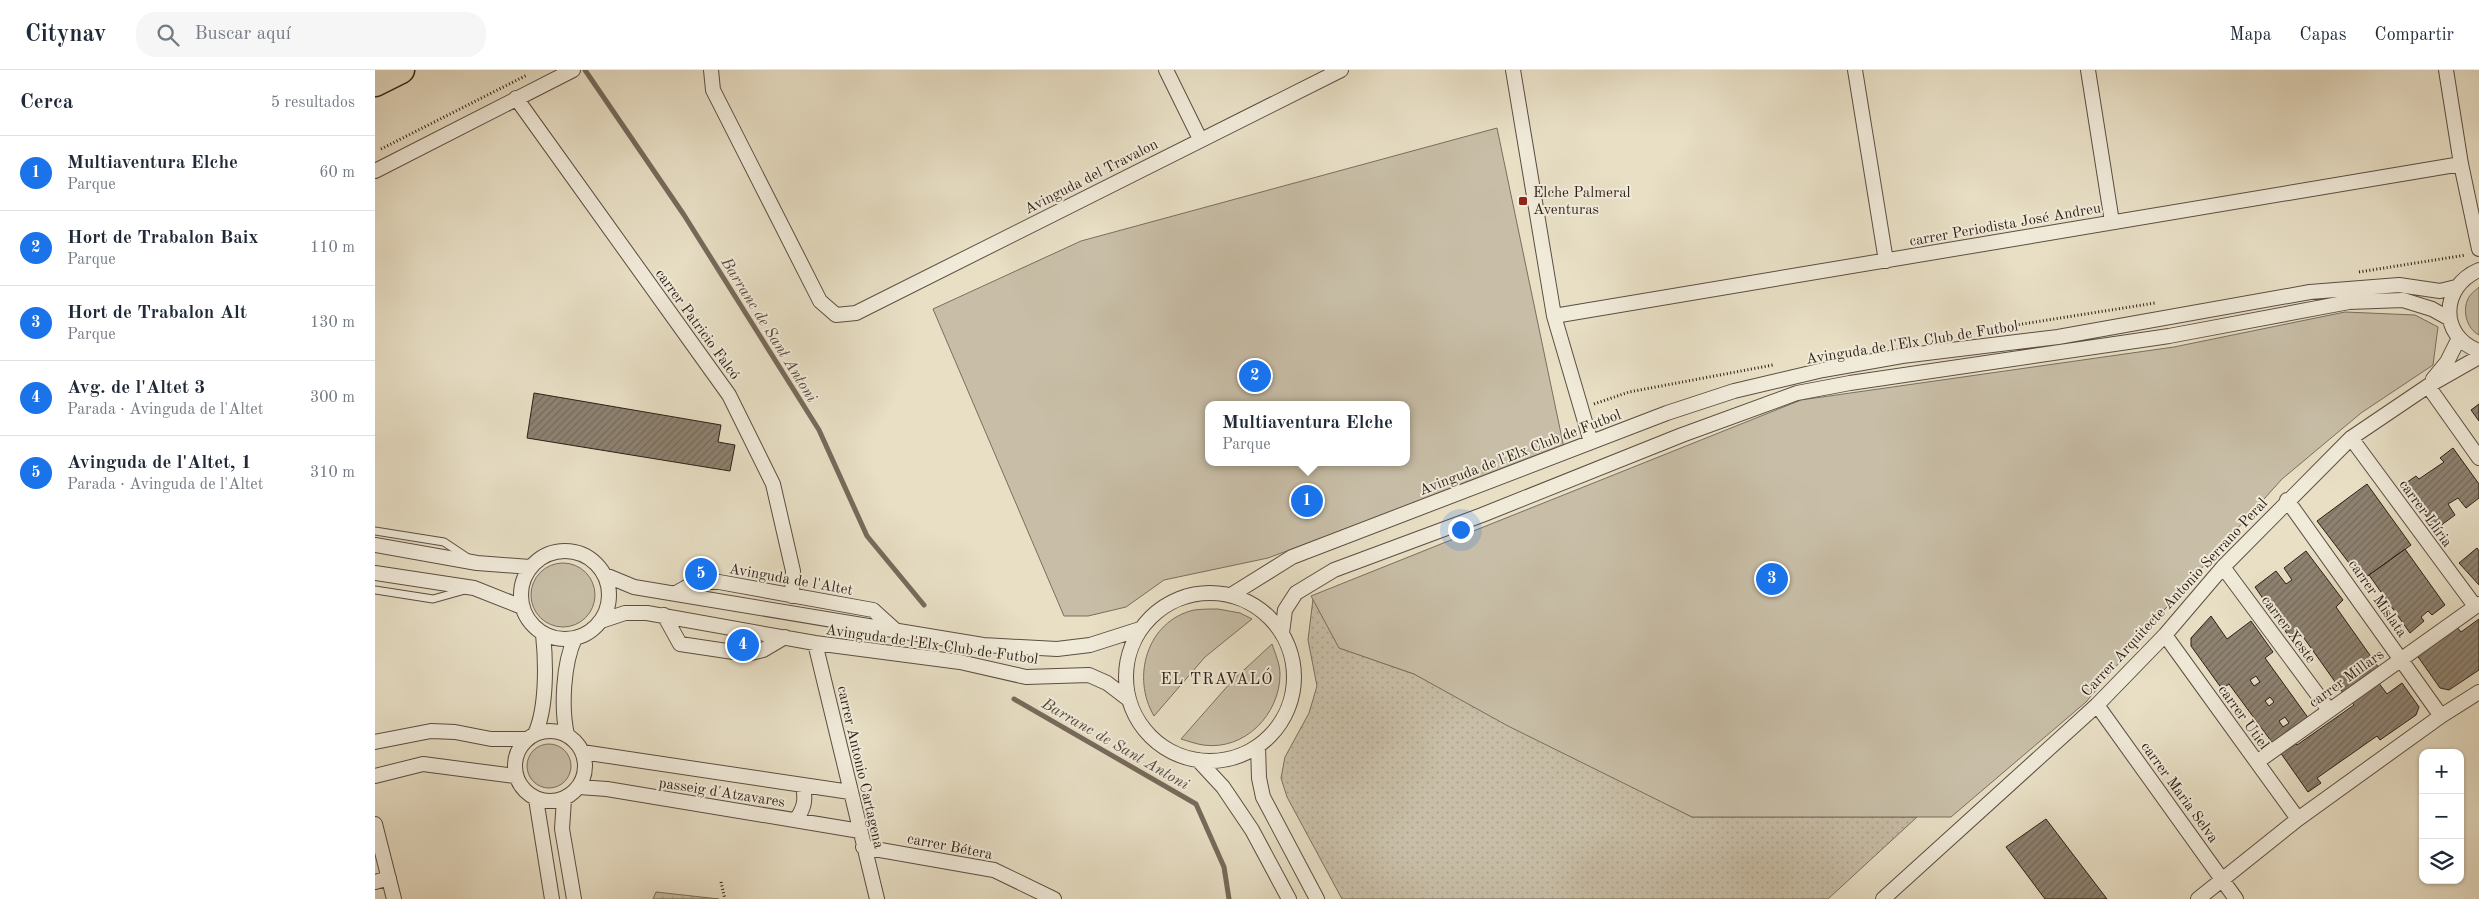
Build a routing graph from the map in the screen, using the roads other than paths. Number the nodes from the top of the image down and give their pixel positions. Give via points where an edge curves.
1 (401, 70) edge
2 (573, 70) edge
3 (711, 70) edge
4 (1165, 70) edge
5 (1341, 70) edge
6 (1513, 70) edge
7 (1855, 70) edge
8 (2088, 70) edge
9 (2446, 70) edge
10 (375, 83) edge
11 (516, 98) junction
12 (1200, 139) junction
13 (2461, 164) junction
14 (375, 171) edge
15 (2112, 222) junction
16 (2479, 249) edge
17 (1886, 261) junction
18 (2479, 270) edge
19 (2456, 287) junction
20 (1555, 316) junction
21 (2450, 319) junction
22 (2459, 338) junction
23 (2479, 351) edge
24 (2479, 357) edge
25 (2428, 386) junction
26 (2351, 438) junction
27 (1591, 442) junction
28 (2479, 458) edge
29 (2287, 500) junction
30 (375, 531) edge
31 (375, 546) edge
32 (477, 563) junction
33 (2223, 567) junction
34 (530, 568) junction
35 (375, 573) edge
36 (605, 575) junction
37 (474, 588) junction
38 (375, 590) edge
39 (676, 593) junction
40 (1231, 595) junction
41 (792, 596) junction
42 (2477, 605) edge
43 (522, 607) junction
44 (664, 615) junction
45 (601, 621) junction
46 (894, 629) junction
47 (1140, 629) junction
48 (1282, 633) junction
49 (543, 634) junction
50 (2165, 635) junction
51 (785, 636) junction
52 (575, 638) junction
53 (815, 643) junction
54 (2400, 659) junction
55 (2479, 692) edge
56 (1128, 699) junction
57 (2097, 705) junction
58 (2329, 710) junction
59 (2441, 716) junction
60 (567, 735) junction
61 (531, 736) junction
62 (375, 742) edge
63 (1258, 746) junction
64 (582, 752) junction
65 (1197, 760) junction
66 (2257, 762) junction
67 (375, 776) edge
68 (515, 776) junction
69 (803, 786) junction
70 (579, 787) junction
71 (850, 792) junction
72 (536, 799) junction
73 (564, 799) junction
74 (2298, 819) junction
75 (796, 820) junction
76 (375, 824) edge
77 (860, 831) junction
78 (863, 847) junction
79 (389, 878) junction
80 (2223, 880) junction
81 (375, 882) edge
82 (394, 899) edge
83 (552, 899) edge
84 (574, 899) edge
85 (877, 899) edge
86 (1054, 899) edge
87 (1289, 899) edge
88 (1317, 899) edge
89 (1883, 899) edge
90 (2198, 899) edge
91 (2236, 899) edge

1 - 10 highway
2 - 11 street
3 - 12 street, Avinguda del Travalon via 713,90 820,301 836,315 856,313
4 - 12 street
5 - 12 street, Avinguda del Travalon
6 - 20 street
7 - 17 street
8 - 15 street
9 - 13 street
11 - 14 street
11 - 41 street, carrer Patricio Falcó via 729,395 773,484 793,571
13 - 15 street, carrer Periodista José Andreu
13 - 16 street
15 - 17 street, carrer Periodista José Andreu
17 - 20 street, carrer Periodista José Andreu
18 - 19 street via 2468,274
19 - 21 street via 2450,302
19 - 27 street, Avinguda de l'Elx Club de Futbol via 2440,291 2399,286 2310,292 2058,336 1902,356 1823,370 1734,391
20 - 27 street
21 - 22 street
21 - 48 street, Avinguda de l'Elx Club de Futbol via 2432,309 2403,300 2349,302 2169,336 1797,393 1334,570 1296,593 1285,610
22 - 23 street
22 - 25 street, Carrer Arquitecte Antonio Serrano Peral via 2447,362
24 - 25 street, Carrer Arquitecte Antonio Serrano Peral
25 - 26 street, Carrer Arquitecte Antonio Serrano Peral
25 - 28 street
26 - 29 street, Carrer Arquitecte Antonio Serrano Peral
26 - 42 street, carrer Llíria
27 - 40 street, Avinguda de l'Elx Club de Futbol via 1292,557
29 - 33 street, Carrer Arquitecte Antonio Serrano Peral
29 - 54 street, carrer Mislata
30 - 32 lane via 444,542
31 - 32 street
32 - 34 street
33 - 50 street, Carrer Arquitecte Antonio Serrano Peral
33 - 58 street, carrer Xeste
34 - 36 street via 548,554 569,550 589,557
34 - 43 street via 521,585
35 - 37 street
36 - 39 street via 634,587
36 - 45 street via 609,602
37 - 38 lane via 433,599
37 - 43 street
39 - 41 street, Avinguda de l'Altet via 697,582 719,582
39 - 46 street, Avinguda de l'Elx Club de Futbol
40 - 47 street via 1203,593 1169,603
40 - 48 street via 1255,605
41 - 46 street, Avinguda de l'Altet via 873,610
42 - 54 street, carrer Millars
43 - 49 street via 528,620
44 - 45 street via 625,613
44 - 51 street
44 - 51 street via 680,644 747,654 763,650
45 - 52 street via 590,632
46 - 47 street, Avinguda de l'Elx Club de Futbol via 983,646 1057,649 1090,645
47 - 56 street via 1126,664
48 - 63 street via 1289,647 1295,677 1289,707 1275,731
49 - 52 street via 559,639
49 - 61 street via 541,722
50 - 57 street, Carrer Arquitecte Antonio Serrano Peral
50 - 66 street, carrer Utiel
51 - 53 street
52 - 60 street via 567,654 563,720
53 - 56 street, Avinguda de l'Elx Club de Futbol via 960,662 1027,677 1089,675 1107,683
53 - 71 street, carrer Antonio Cartagena
54 - 58 street, carrer Millars
54 - 59 street, carrer Mislata
55 - 59 street
56 - 65 street via 1137,720 1159,745
57 - 80 street, carrer Maria Selva
57 - 89 street, Carrer Arquitecte Antonio Serrano Peral
58 - 66 street, carrer Millars
59 - 74 street
60 - 61 street via 553,731
60 - 64 street
61 - 62 street via 491,739 431,731
61 - 68 street via 515,758
63 - 65 street via 1247,753 1213,761
63 - 88 street via 1263,797
64 - 69 street, passeig d'Atzavares
64 - 70 street via 585,774
65 - 87 street via 1223,787 1252,830
66 - 74 street, carrer Utiel
67 - 68 street via 423,764
68 - 72 street via 524,791
69 - 71 street, passeig d'Atzavares
69 - 75 street via 804,809
70 - 73 street
70 - 75 street, passeig d'Atzavares
71 - 77 street, carrer Antonio Cartagena
72 - 73 street via 550,802
72 - 83 street
73 - 84 street via 562,829
74 - 80 street
75 - 77 street, passeig d'Atzavares
76 - 79 street
77 - 78 street, carrer Antonio Cartagena
78 - 85 street, carrer Antonio Cartagena
78 - 86 street, carrer Bétera via 994,870
79 - 81 street
79 - 82 street
80 - 90 street
80 - 91 street, carrer Maria Selva

